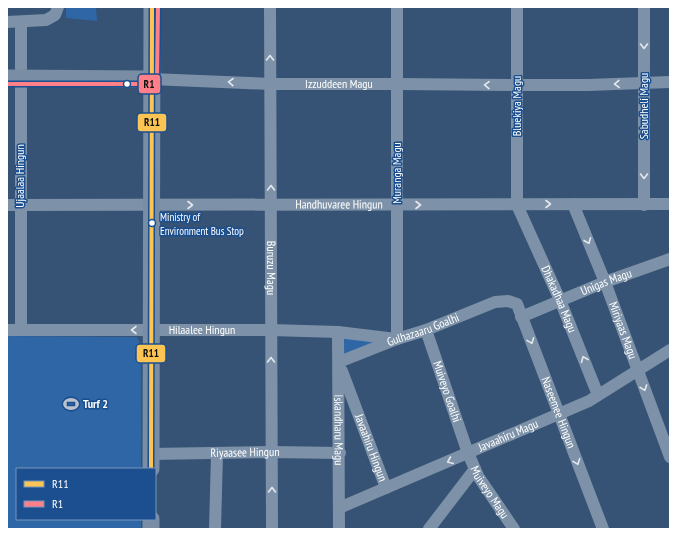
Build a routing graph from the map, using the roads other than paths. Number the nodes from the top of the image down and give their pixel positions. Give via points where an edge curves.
1 (58, 7) edge
2 (152, 7) edge
3 (270, 7) edge
4 (397, 7) edge
5 (517, 7) edge
6 (644, 7) edge
7 (7, 22) edge
8 (21, 22) junction
9 (14, 78) edge
10 (152, 79) junction
11 (670, 82) edge
12 (644, 83) junction
13 (270, 84) junction
14 (397, 84) junction
15 (517, 85) junction
16 (573, 204) junction
17 (670, 204) edge
18 (7, 205) edge
19 (20, 205) junction
20 (271, 205) junction
21 (397, 205) junction
22 (517, 205) junction
23 (644, 205) junction
24 (151, 206) junction
25 (670, 259) edge
26 (605, 282) junction
27 (560, 300) junction
28 (508, 302) joint
29 (521, 317) junction
30 (7, 330) edge
31 (21, 330) junction
32 (151, 330) junction
33 (271, 330) junction
34 (426, 330) junction
35 (338, 332) junction
36 (397, 339) junction
37 (670, 350) edge
38 (339, 362) junction
39 (637, 371) junction
40 (598, 395) junction
41 (559, 414) junction
42 (271, 452) junction
43 (340, 452) junction
44 (468, 453) junction
45 (216, 454) junction
46 (670, 457) edge
47 (151, 461) edge
48 (475, 469) junction
49 (386, 488) junction
50 (339, 508) junction
51 (215, 529) edge
52 (272, 529) edge
53 (339, 529) edge
54 (429, 529) edge
55 (514, 529) edge
56 (603, 529) edge

1 - 8 street via 55,15 46,20
2 - 10 street
13 -> 3 street, Buruzu Magu
4 - 14 street, Muranga Magu
5 - 15 street, Bluekiya Magu
6 -> 12 street, Sabudheli Magu
7 - 8 street
8 - 9 street, Ujaalaa Hingun
9 - 10 street, Izzuddeen Magu
9 - 19 street, Ujaalaa Hingun
13 -> 10 street, Izzuddeen Magu
10 - 24 street
11 - 12 street, Izzuddeen Magu
12 -> 15 street, Izzuddeen Magu
12 -> 23 street, Sabudheli Magu
13 - 14 street, Izzuddeen Magu
20 -> 13 street, Buruzu Magu
15 -> 14 street, Izzuddeen Magu
14 - 21 street, Muranga Magu
15 - 22 street, Bluekiya Magu
22 -> 16 street, Handhuvaree Hingun
16 - 23 street, Handhuvaree Hingun
16 -> 26 street, Miriyaas Magu
17 - 23 street, Handhuvaree Hingun
18 - 19 street, Handhuvaree Hingun
19 - 24 street, Handhuvaree Hingun
19 - 31 street, Ujaalaa Hingun
20 - 21 street, Handhuvaree Hingun
24 -> 20 street, Handhuvaree Hingun
20 - 33 street, Buruzu Magu
21 -> 22 street, Handhuvaree Hingun
21 - 36 street, Muranga Magu
22 - 27 street, Dhakadhaa Magu
24 - 32 street
25 - 26 street, Unigas Magu
26 - 27 street, Unigas Magu
26 - 39 street, Miriyaas Magu
27 - 29 street, Unigas Magu
40 -> 27 street, Dhakadhaa Magu
28 - 29 street, Naseemee Hingun via 517,304
28 - 34 street, Gulhazaaru Goalhi via 495,302
29 -> 41 street, Naseemee Hingun
30 - 31 street, Hilaalee Hingun
32 -> 31 street, Hilaalee Hingun
32 - 33 street, Hilaalee Hingun
32 - 47 street
33 - 35 street, Hilaalee Hingun
42 -> 33 street, Buruzu Magu
34 - 36 street, Gulhazaaru Goalhi
34 - 44 street, Muiveyo Goalhi
35 - 36 street, Hilaalee Hingun
35 - 38 street, Iskandharu Magu
36 - 38 street, Gulhazaaru Goalhi
37 - 39 street, Javaahiru Magu
38 - 43 street, Iskandharu Magu
38 - 49 street, Javaahiru Hingun
39 - 40 street, Javaahiru Magu
39 -> 46 street, Miriyaas Magu
40 - 41 street, Javaahiru Magu
41 - 44 street, Javaahiru Magu
41 -> 56 street, Naseemee Hingun
42 - 43 street, Riyaasee Hingun
42 - 45 street, Riyaasee Hingun
52 -> 42 street, Buruzu Magu
43 - 50 street, Iskandharu Magu
44 - 48 street, Muiveyo Magu
44 -> 49 street, Javaahiru Magu
45 - 47 street, Riyaasee Hingun
45 - 51 street
48 - 54 street
48 - 55 street, Muiveyo Magu
49 - 50 street, Javaahiru Magu
50 - 53 street, Iskandharu Magu

